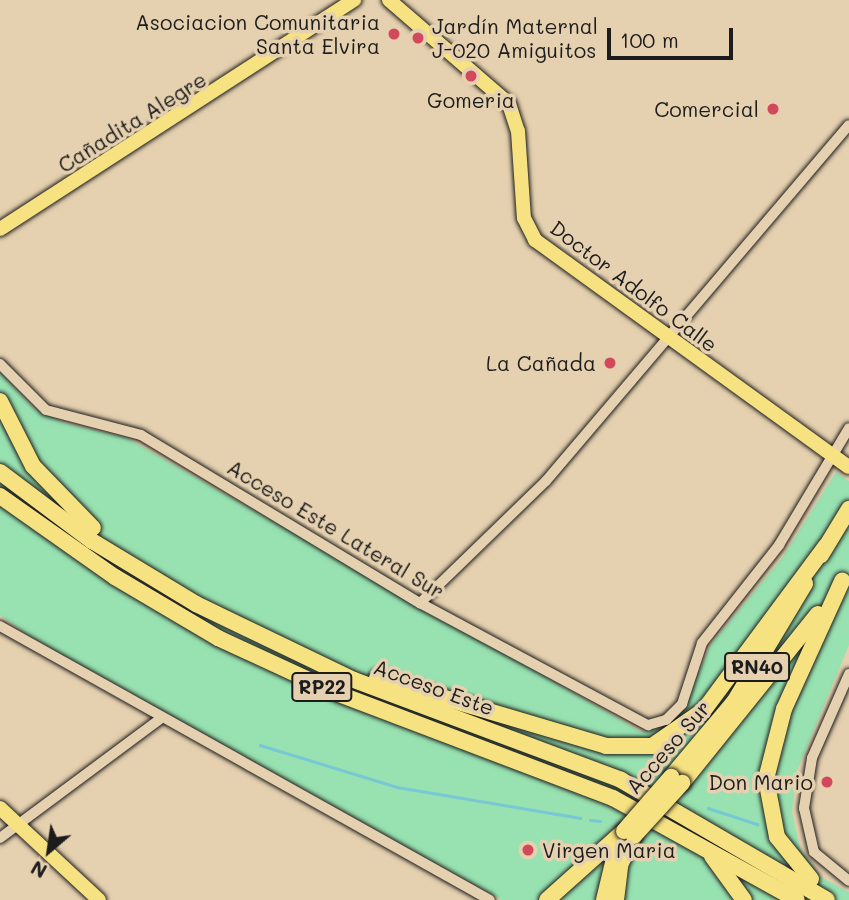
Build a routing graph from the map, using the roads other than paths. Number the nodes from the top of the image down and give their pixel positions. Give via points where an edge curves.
1 (354, 0) edge
2 (388, 0) edge
3 (849, 125) edge
4 (0, 229) edge
5 (667, 340) junction
6 (0, 364) edge
7 (0, 401) edge
8 (849, 428) edge
9 (830, 454) junction
10 (849, 467) edge
11 (0, 472) edge
12 (0, 496) edge
13 (0, 506) edge
14 (849, 509) edge
15 (826, 546) junction
16 (845, 575) edge
17 (420, 603) junction
18 (196, 604) junction
19 (231, 622) junction
20 (0, 626) edge
21 (218, 638) junction
22 (849, 674) edge
23 (160, 719) junction
24 (676, 780) junction
25 (0, 808) edge
26 (18, 825) junction
27 (670, 827) junction
28 (629, 834) junction
29 (0, 838) edge
30 (849, 881) edge
31 (99, 900) edge
32 (491, 900) edge
33 (547, 900) edge
34 (604, 900) edge
35 (616, 900) edge
36 (744, 900) edge
37 (797, 900) edge
38 (827, 900) edge
39 (838, 900) edge

1 - 4 main road, Cañadita Alegre
2 - 5 main road, Doctor Adolfo Calle via 509,104 518,131 524,218 535,240
3 - 5 street
5 - 9 main road, Doctor Adolfo Calle
5 - 17 street via 533,495
6 - 17 street, Acceso Este Lateral Sur via 46,410 141,435
7 - 18 highway via 33,466 68,509
8 - 9 street
9 - 10 main road, Doctor Adolfo Calle
9 - 17 street, Acceso Este Lateral Sur via 779,545 702,643 682,704 658,724 639,724
11 - 18 highway, Acceso Este / RP22 via 92,541
12 - 21 highway, Acceso Este / RP22 via 106,572
13 - 21 highway via 155,609
14 - 15 highway, Acceso Sur / RN40
15 - 19 highway via 704,710 668,740 639,748 588,741 355,671
15 - 24 highway, Acceso Sur / RN40 via 738,695
16 - 24 highway, Acceso Sur / RN40 via 754,700
16 - 39 highway via 784,709 771,750 766,797 786,855
18 - 19 highway, Acceso Este / RP22
19 - 38 highway, Acceso Este / RP22 via 354,680 621,779
20 - 23 street
21 - 27 highway, Acceso Este / RP22 via 318,685 563,777
22 - 30 street via 812,758 804,808 807,837 822,863
23 - 26 street
23 - 32 street
24 - 28 highway, Acceso Sur / RN40, bridge
25 - 26 main road
26 - 29 street
26 - 31 main road
27 - 36 highway via 726,869
27 - 37 highway, Acceso Este / RP22
28 - 33 highway
28 - 34 highway via 607,866
28 - 35 highway

